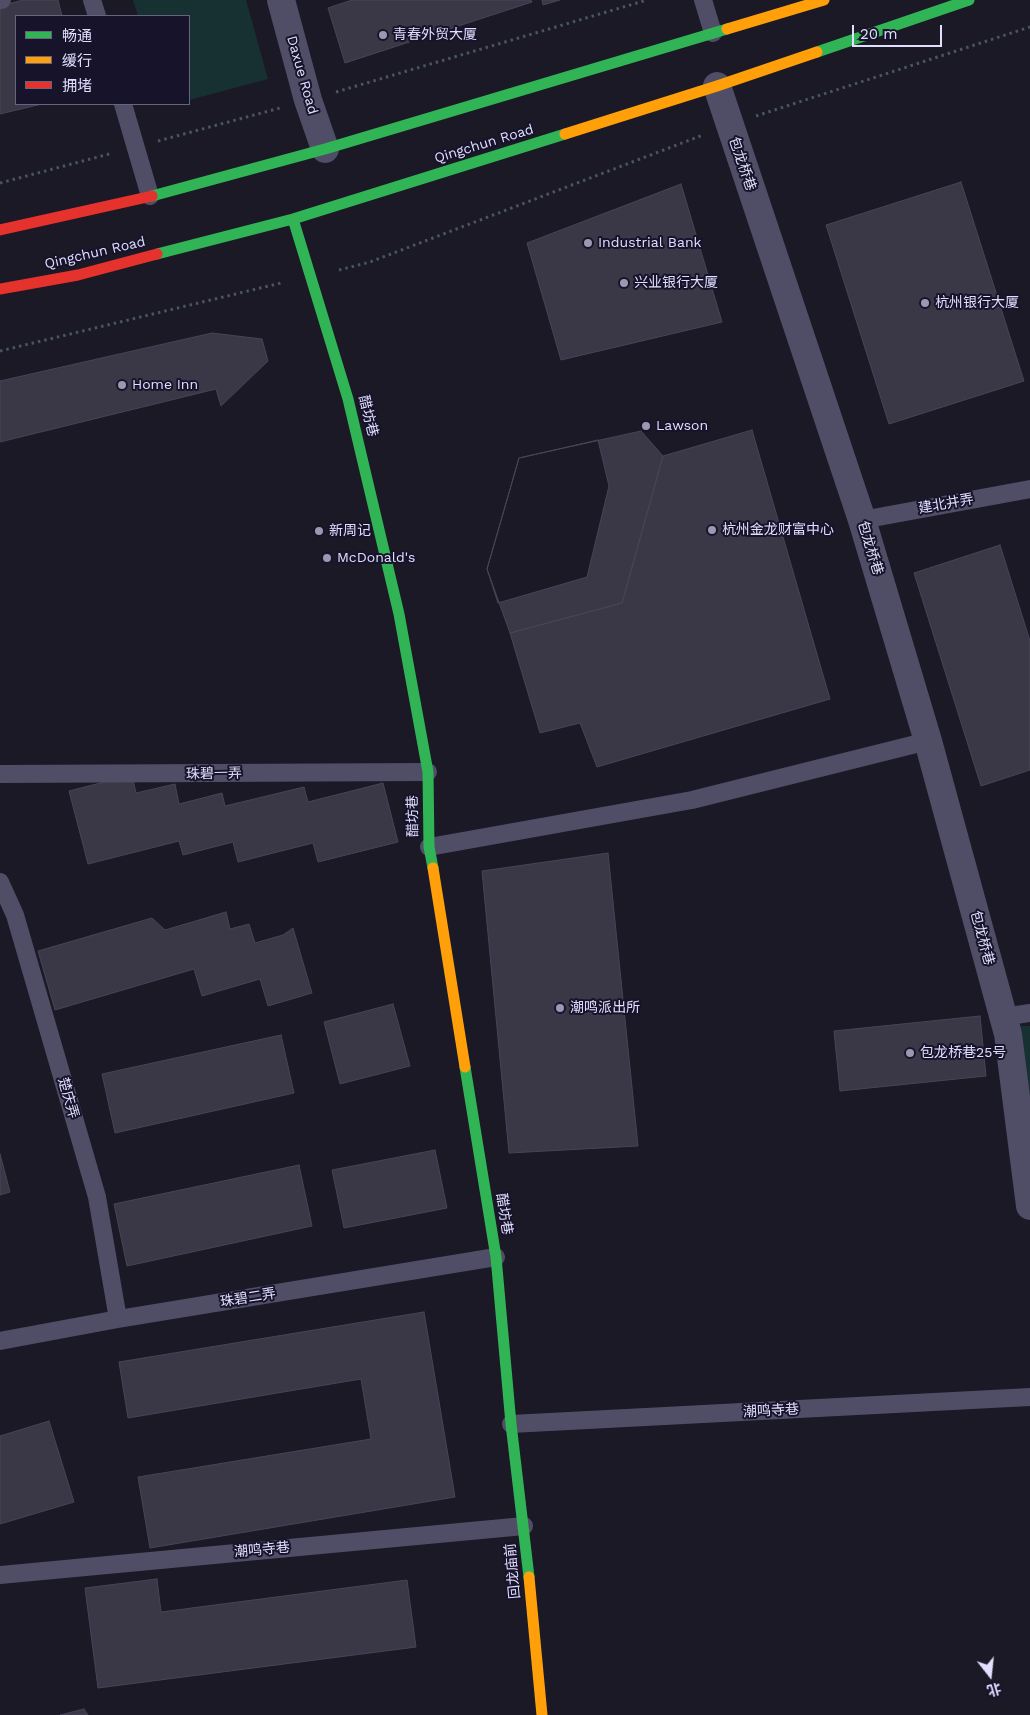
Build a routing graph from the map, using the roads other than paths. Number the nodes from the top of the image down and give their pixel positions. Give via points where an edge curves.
1 (92, 0) edge
2 (281, 0) edge
3 (703, 0) edge
4 (824, 0) edge
5 (969, 0) edge
6 (97, 15) edge
7 (713, 33) junction
8 (717, 86) junction
9 (123, 105) edge
10 (325, 149) junction
11 (150, 196) junction
12 (293, 218) junction
13 (0, 230) edge
14 (0, 289) edge
15 (1030, 489) edge
16 (862, 520) junction
17 (928, 741) junction
18 (428, 772) junction
19 (0, 774) edge
20 (429, 847) junction
21 (0, 882) edge
22 (1030, 1013) edge
23 (1003, 1017) junction
24 (1030, 1206) edge
25 (496, 1257) junction
26 (118, 1319) junction
27 (0, 1341) edge
28 (1030, 1397) edge
29 (511, 1424) junction
30 (524, 1526) junction
31 (0, 1575) edge
32 (542, 1715) edge

1 - 6 lane
2 - 10 street, Daxue Road
3 - 7 lane
4 - 7 main road
5 - 8 main road, Qingchun Road
7 - 10 main road
8 - 12 main road, Qingchun Road
8 - 16 street, 包龙桥巷
9 - 11 lane
10 - 11 main road
11 - 13 main road
12 - 14 main road, Qingchun Road via 78,275
12 - 18 main road, 醋坊巷 via 348,399 395,595
15 - 16 lane, 建北井弄
16 - 17 street, 包龙桥巷
17 - 20 lane via 692,800
17 - 23 street, 包龙桥巷
18 - 19 lane, 珠碧一弄
18 - 20 main road, 醋坊巷
20 - 25 main road, 醋坊巷
21 - 26 lane, 楚庆弄 via 15,915 97,1197
22 - 23 lane
23 - 24 street, 包龙桥巷 via 1008,1034
25 - 26 lane, 珠碧二弄
25 - 29 main road, 醋坊巷
26 - 27 lane, 珠碧二弄
28 - 29 lane, 潮鸣寺巷
29 - 30 main road, 回龙庙前
30 - 31 lane, 潮鸣寺巷
30 - 32 main road, 回龙庙前

